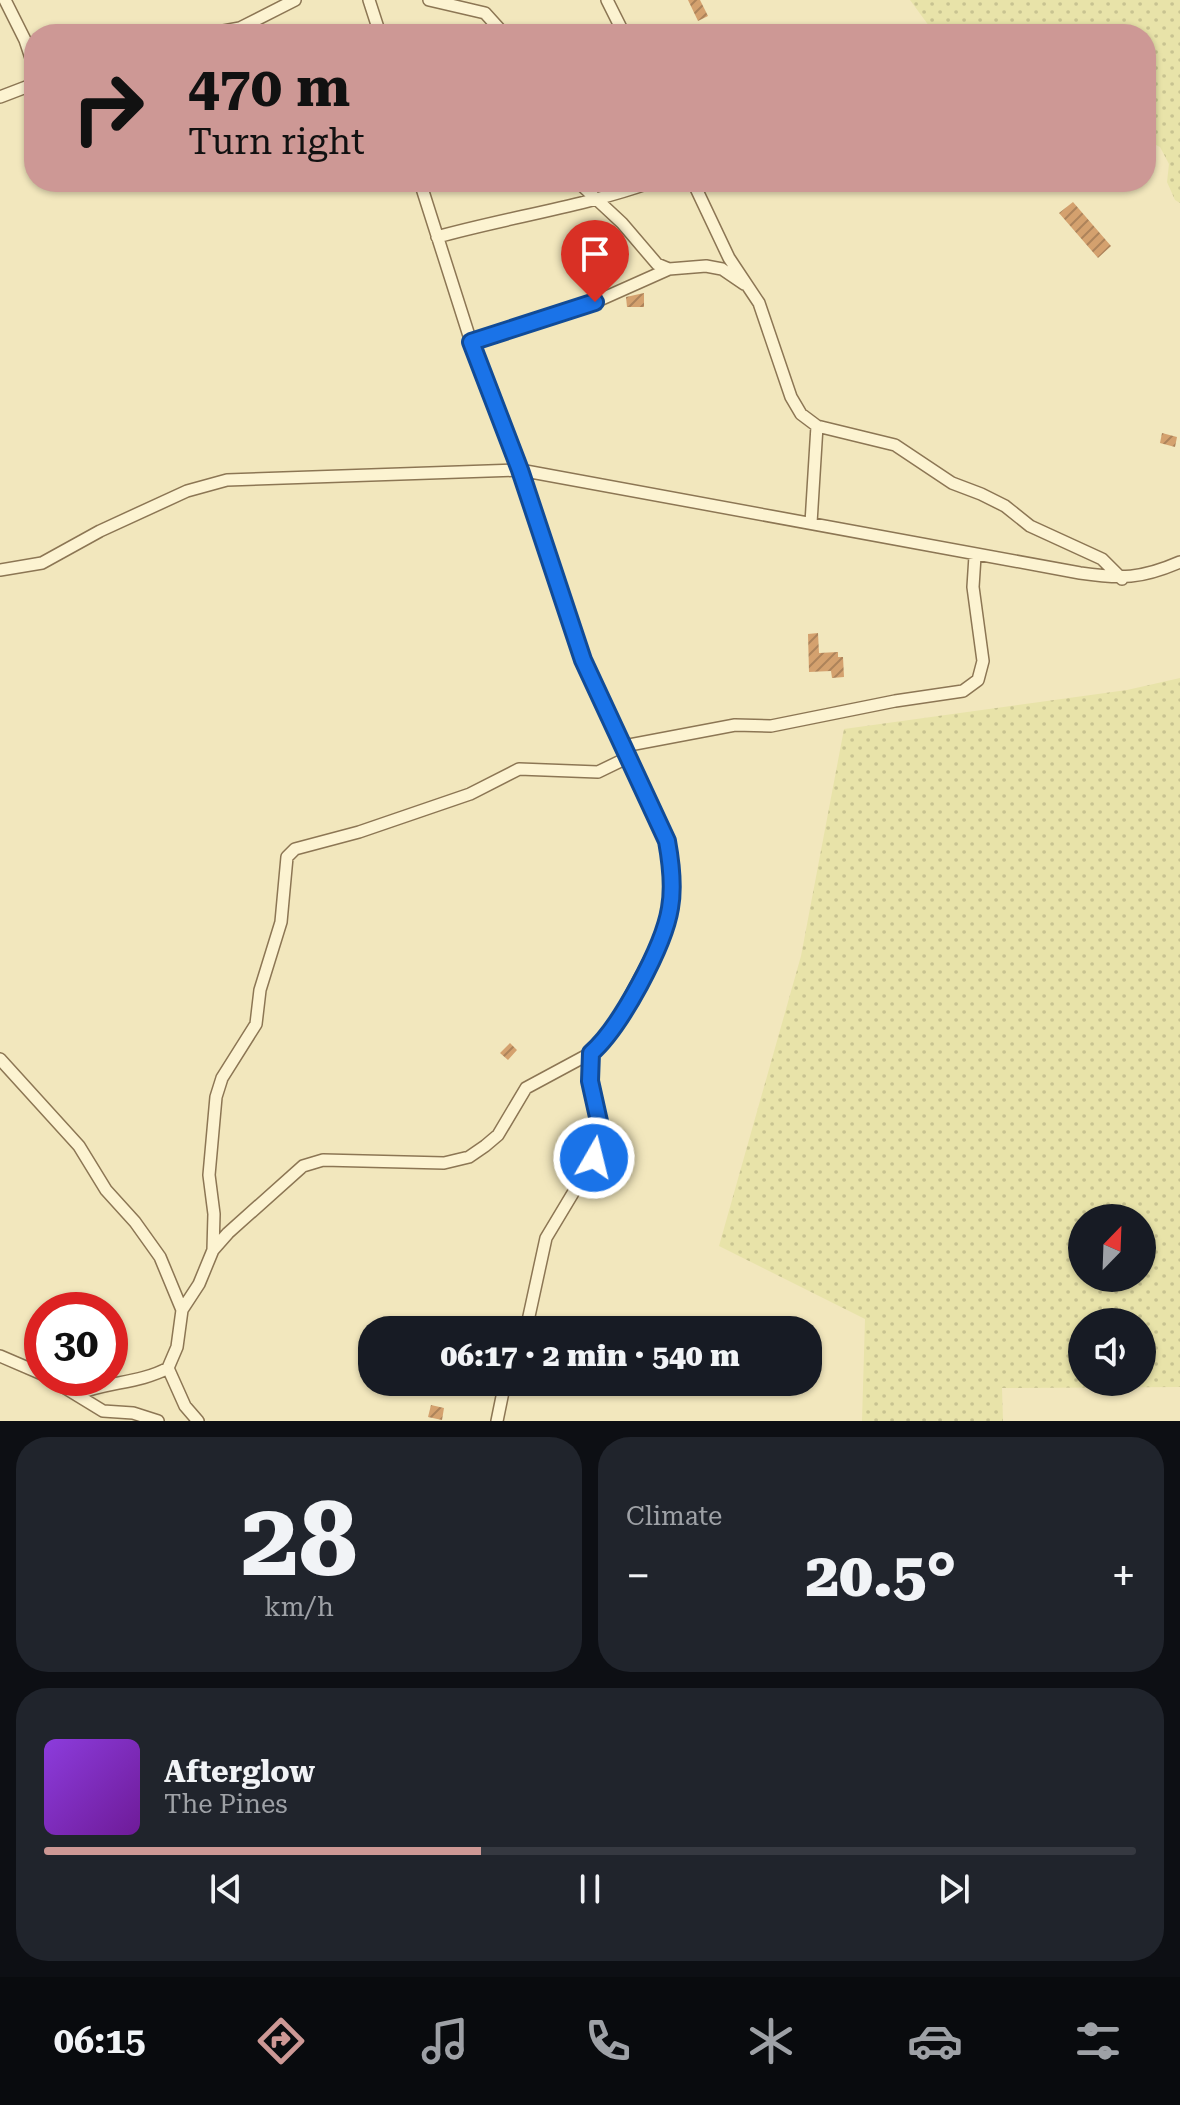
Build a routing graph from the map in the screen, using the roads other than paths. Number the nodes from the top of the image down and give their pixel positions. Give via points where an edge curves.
1 (5, 0) edge
2 (295, 0) edge
3 (369, 0) edge
4 (429, 0) edge
5 (607, 0) edge
6 (248, 24) edge
7 (377, 24) edge
8 (495, 24) edge
9 (619, 24) edge
10 (24, 38) edge
11 (24, 88) edge
12 (0, 97) edge
13 (423, 192) edge
14 (588, 192) edge
15 (621, 192) edge
16 (698, 192) edge
17 (596, 200) junction
18 (437, 237) junction
19 (669, 269) junction
20 (749, 288) junction
21 (471, 342) junction
22 (817, 426) junction
23 (520, 470) junction
24 (811, 523) junction
25 (975, 556) junction
26 (1180, 562) edge
27 (0, 570) edge
28 (1123, 579) junction
29 (627, 751) junction
30 (591, 1053) junction
31 (0, 1059) edge
32 (213, 1250) junction
33 (182, 1310) junction
34 (529, 1316) edge
35 (0, 1356) edge
36 (24, 1366) edge
37 (168, 1368) junction
38 (128, 1380) edge
39 (80, 1396) edge
40 (502, 1396) edge
41 (158, 1421) edge
42 (198, 1421) edge
43 (497, 1421) edge

1 - 10 street
2 - 6 street
3 - 7 street
4 - 8 street via 485,13
5 - 9 street
11 - 12 street
13 - 18 street
14 - 17 street
15 - 17 street
16 - 20 street
17 - 18 street
17 - 19 street via 657,264
18 - 21 street
19 - 20 street via 722,269
19 - 21 street via 595,302
20 - 22 street via 791,397
21 - 23 street
22 - 24 street
22 - 28 street via 895,445 952,483 1005,506 1030,526 1102,559
23 - 24 street
23 - 27 street via 227,480 187,491 42,563
23 - 29 street via 583,660
24 - 25 street
25 - 28 street
25 - 29 street via 973,587 983,661 978,680 963,691 771,726 735,725
26 - 28 street
29 - 30 street via 667,841 671,907 621,1018
29 - 32 street via 598,772 519,769 470,794 295,849 287,857 281,922 260,990 256,1024 216,1097 209,1175
30 - 32 street via 526,1088 498,1135 469,1157 444,1163 323,1160 303,1166
30 - 34 street via 590,1081 602,1135 546,1238
31 - 33 street via 79,1146 106,1190 135,1222 160,1257
32 - 33 street
33 - 37 street
35 - 36 street
37 - 38 street
37 - 42 street
39 - 41 street via 103,1411
40 - 43 street

